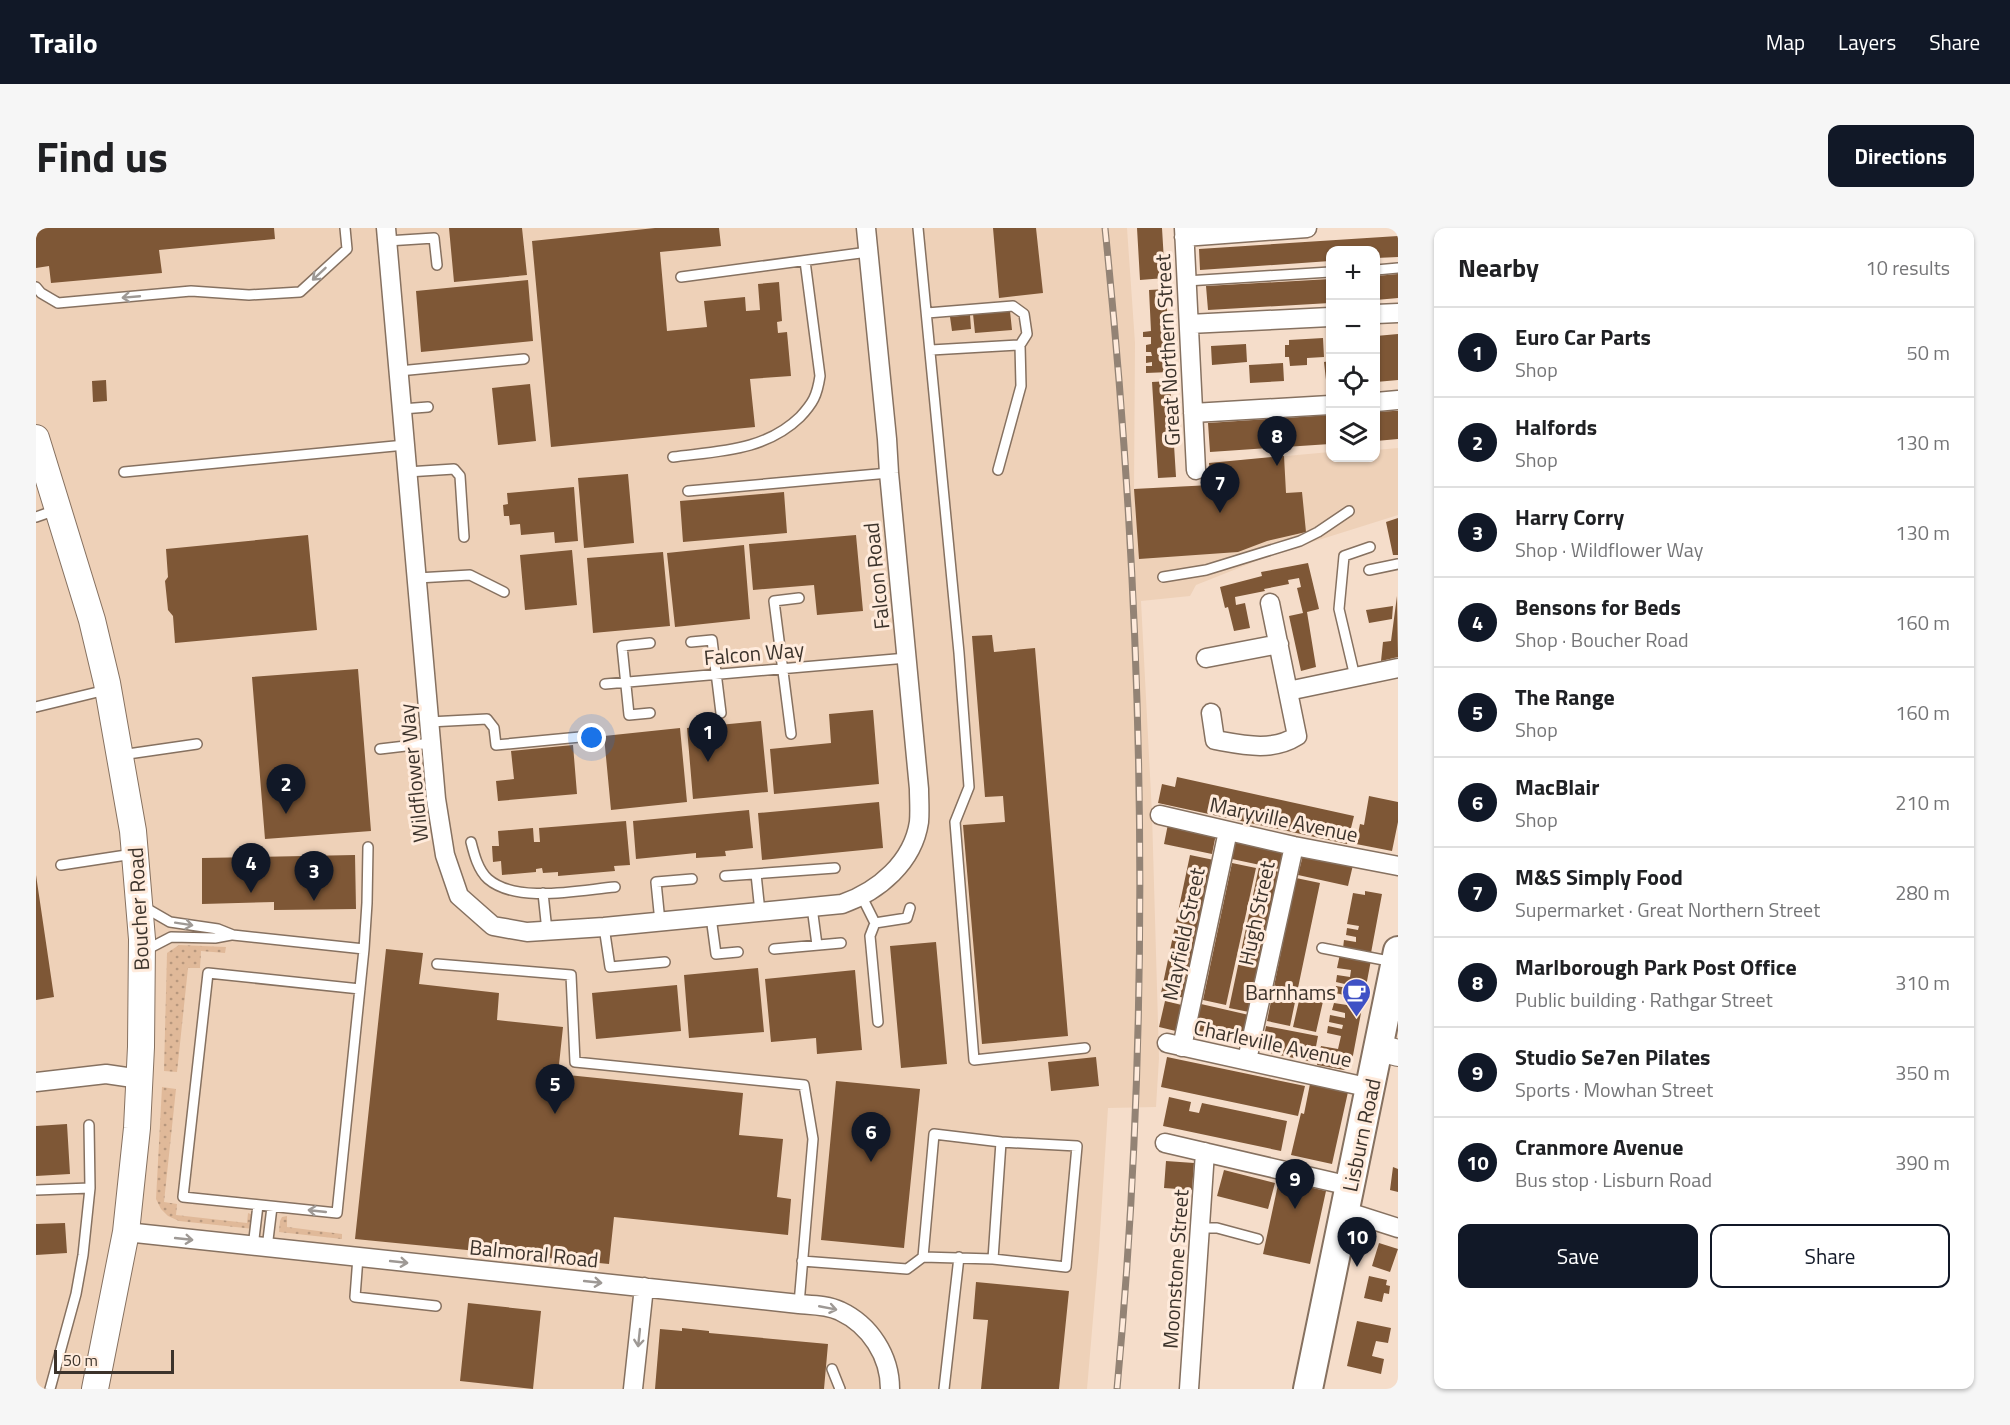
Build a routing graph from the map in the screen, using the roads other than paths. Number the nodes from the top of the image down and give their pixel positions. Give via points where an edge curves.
1 (345, 228) edge
2 (866, 228) edge
3 (918, 228) edge
4 (1308, 228) edge
5 (1184, 232) edge
6 (386, 235) edge
7 (868, 252) junction
8 (805, 261) junction
9 (437, 265) dead end
10 (1398, 268) edge
11 (1380, 270) edge
12 (1326, 272) edge
13 (681, 277) dead end
14 (1186, 281) junction
15 (36, 287) edge
16 (927, 313) junction
17 (1398, 313) edge
18 (1380, 314) edge
19 (1326, 316) edge
20 (1189, 324) junction
21 (1020, 345) junction
22 (931, 350) junction
23 (524, 359) dead end
24 (399, 371) junction
25 (1398, 400) edge
26 (1380, 402) edge
27 (1326, 405) edge
28 (428, 407) dead end
29 (402, 410) junction
30 (1193, 413) junction
31 (36, 438) edge
32 (405, 445) junction
33 (673, 457) dead end
34 (998, 470) dead end
35 (1196, 470) dead end
36 (124, 472) dead end
37 (407, 472) junction
38 (889, 473) junction
39 (688, 491) dead end
40 (1349, 511) dead end
41 (47, 513) edge
42 (464, 537) dead end
43 (1370, 547) dead end
44 (1398, 564) edge
45 (1369, 570) dead end
46 (1163, 577) dead end
47 (417, 578) junction
48 (504, 592) dead end
49 (799, 598) dead end
50 (1270, 603) dead end
51 (691, 642) dead end
52 (650, 643) dead end
53 (1279, 644) junction
54 (907, 658) junction
55 (1206, 658) dead end
56 (1398, 668) edge
57 (784, 669) junction
58 (716, 674) junction
59 (1355, 676) junction
60 (626, 682) junction
61 (604, 684) dead end
62 (108, 689) junction
63 (1288, 691) junction
64 (36, 707) edge
65 (650, 713) dead end
66 (721, 713) dead end
67 (1211, 713) dead end
68 (429, 722) junction
69 (791, 734) dead end
70 (580, 737) dead end
71 (431, 743) junction
72 (197, 744) dead end
73 (380, 749) dead end
74 (121, 755) junction
75 (1160, 815) dead end
76 (1228, 831) junction
77 (471, 842) dead end
78 (1294, 846) junction
79 (368, 847) dead end
80 (135, 854) junction
81 (61, 865) dead end
82 (1398, 866) edge
83 (835, 868) dead end
84 (756, 874) junction
85 (725, 876) dead end
86 (692, 879) dead end
87 (615, 887) dead end
88 (543, 893) junction
89 (862, 897) junction
90 (139, 904) junction
91 (812, 907) junction
92 (910, 908) dead end
93 (760, 912) junction
94 (711, 917) junction
95 (660, 922) junction
96 (875, 923) junction
97 (604, 927) junction
98 (547, 931) junction
99 (233, 935) junction
100 (841, 944) dead end
101 (817, 945) junction
102 (1322, 948) dead end
103 (364, 949) junction
104 (774, 949) dead end
105 (142, 952) junction
106 (738, 952) dead end
107 (1397, 957) edge
108 (665, 962) dead end
109 (436, 964) dead end
110 (360, 989) junction
111 (878, 1022) dead end
112 (1174, 1045) joint
113 (1085, 1048) dead end
114 (1389, 1050) edge
115 (1247, 1060) junction
116 (140, 1079) junction
117 (36, 1082) edge
118 (1371, 1088) junction
119 (89, 1125) dead end
120 (1001, 1142) junction
121 (1165, 1143) dead end
122 (1205, 1152) junction
123 (90, 1188) junction
124 (36, 1190) edge
125 (1348, 1198) junction
126 (258, 1205) junction
127 (272, 1207) junction
128 (1200, 1228) junction
129 (1398, 1228) edge
130 (126, 1232) junction
131 (1258, 1239) dead end
132 (260, 1247) junction
133 (358, 1257) junction
134 (923, 1257) junction
135 (959, 1257) junction
136 (993, 1259) junction
137 (802, 1261) junction
138 (644, 1287) junction
139 (799, 1304) junction
140 (435, 1306) dead end
141 (832, 1369) dead end
142 (1315, 1387) edge
143 (50, 1389) edge
144 (95, 1389) edge
145 (633, 1389) edge
146 (840, 1389) edge
147 (890, 1389) edge
148 (944, 1389) edge
149 (1189, 1389) edge

1 -> 15 lane via 347,249 300,292 249,295 191,291 58,303
2 - 7 street, Falcon Road
3 - 16 lane
4 - 5 street
5 - 14 street, Great Northern Street
6 - 9 lane via 435,238
6 - 24 street, Wildflower Way
7 - 8 lane
7 - 38 street, Falcon Road
8 - 13 lane
8 - 33 lane via 820,376 818,394 811,405 771,439 742,448
10 - 11 lane
12 - 14 lane
14 - 20 street, Great Northern Street
16 - 21 lane via 1013,306 1024,314 1027,334
16 - 22 lane
17 - 18 street
19 - 20 street
20 - 30 street, Great Northern Street
21 - 22 lane
21 - 34 lane via 1021,386
22 - 113 lane via 969,787 955,822 974,1060
23 - 24 lane
24 - 29 street, Wildflower Way
25 - 26 street
27 - 30 street
28 - 29 lane
29 - 32 street, Wildflower Way
30 - 35 street, Great Northern Street
31 - 41 street, Boucher Road
32 - 36 lane
32 - 37 street, Wildflower Way
37 - 42 lane via 454,469 460,476
37 - 47 street, Wildflower Way
38 - 39 lane
38 - 54 street, Falcon Road
40 - 46 lane via 1300,541 1206,570
41 - 62 street, Boucher Road via 92,620
43 - 59 lane via 1344,556 1341,569 1339,609
44 - 45 lane
47 - 48 lane via 470,575
47 - 68 street, Wildflower Way
49 - 57 lane via 774,601
50 - 53 street
51 - 58 lane via 712,640
52 - 60 lane via 622,646
53 - 55 street
53 - 63 street
54 - 57 lane, Falcon Way
54 - 89 street, Falcon Road via 919,822 909,852 877,888
56 - 59 street
57 - 58 lane, Falcon Way
57 - 69 lane
58 - 60 lane, Falcon Way
58 - 66 lane
59 - 63 street
60 - 61 lane, Falcon Way
60 - 65 lane via 629,715
62 - 64 lane
62 - 74 street, Boucher Road
63 - 67 street via 1297,736 1286,743 1257,747 1215,740
68 - 70 lane via 487,719 494,728 496,745
68 - 71 street, Wildflower Way
71 - 73 lane
71 - 98 street, Wildflower Way via 444,855 459,896 493,926
72 - 74 lane
74 - 80 street, Boucher Road
75 - 76 street, Maryville Avenue
76 - 78 street, Maryville Avenue
76 - 112 street, Mayfield Street
77 - 88 lane via 488,879 509,891
78 - 82 street, Maryville Avenue
78 - 115 street, Hugh Street
79 - 103 lane
80 - 81 lane
80 - 90 street, Boucher Road
83 - 84 lane
84 - 85 lane
84 - 93 lane
86 - 95 lane via 656,882
87 - 88 lane
88 - 98 lane
89 - 91 street, Wildflower Way
89 - 96 lane
90 -> 99 lane via 170,922
90 - 105 street, Boucher Road
91 - 93 street, Wildflower Way
91 - 101 lane
92 - 96 lane via 907,918
93 - 94 street, Wildflower Way
94 - 95 street, Wildflower Way
94 - 106 lane via 716,954
95 - 97 street, Wildflower Way
96 - 111 lane via 870,936
97 - 98 street, Wildflower Way
97 - 108 lane via 610,967
99 - 103 lane
99 - 105 lane via 171,937
100 - 101 lane
101 - 104 lane
102 - 107 lane
103 - 110 lane
105 - 116 street, Boucher Road
107 - 114 main road, Lisburn Road
109 - 137 lane via 571,975 575,1062 804,1085 813,1139
110 - 126 lane via 208,973 183,1197
110 -> 127 lane via 337,1213
112 - 115 street, Charleville Avenue
114 - 118 main road, Lisburn Road
115 - 118 street, Charleville Avenue
116 - 117 street via 106,1074
116 - 130 street, Boucher Road
118 - 125 main road, Lisburn Road
119 - 123 lane
120 - 134 lane via 934,1134
120 - 136 lane
120 - 136 lane via 1077,1146 1066,1267
121 - 122 street
122 - 125 street
122 - 128 street, Moonstone Street
123 - 124 lane
123 - 143 lane via 76,1294
125 - 129 street
125 - 142 main road, Lisburn Road
126 - 127 lane
126 - 132 lane
127 - 132 lane
128 - 131 lane via 1217,1228
128 - 149 street, Moonstone Street
130 -> 132 street, Balmoral Road
130 - 144 street, Boucher Road
132 - 133 street, Balmoral Road
133 -> 138 street, Balmoral Road
133 - 140 lane via 356,1297
134 - 135 lane
134 - 137 lane via 907,1269
135 - 136 lane
135 - 148 lane
137 - 139 lane
138 - 139 street, Balmoral Road
138 -> 145 street
139 -> 147 street, Balmoral Road via 838,1310 872,1336 884,1356
141 - 146 lane

